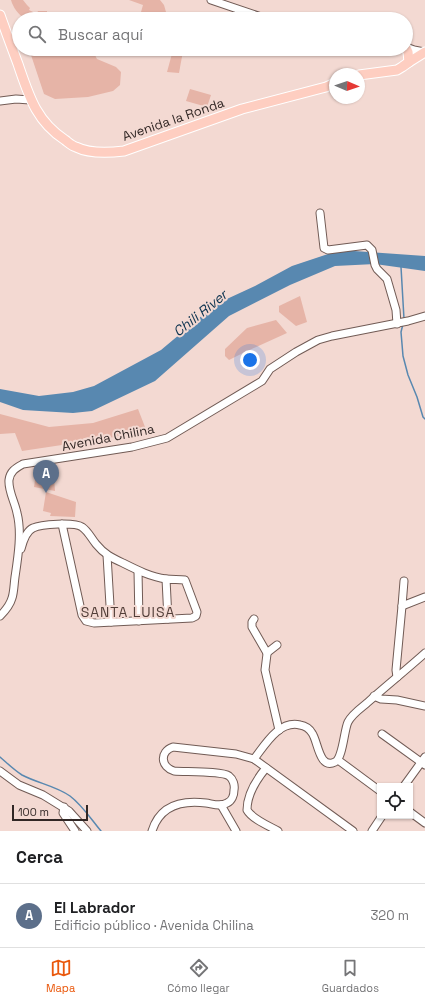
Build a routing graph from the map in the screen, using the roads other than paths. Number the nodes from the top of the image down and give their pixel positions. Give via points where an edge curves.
1 (211, 0) edge
2 (246, 12) edge
3 (0, 15) edge
4 (12, 49) edge
5 (413, 50) edge
6 (425, 52) edge
7 (14, 56) edge
8 (408, 56) edge
9 (409, 62) junction
10 (365, 74) edge
11 (329, 86) edge
12 (30, 100) junction
13 (0, 101) edge
14 (320, 214) dead end
15 (425, 316) edge
16 (402, 323) junction
17 (62, 524) junction
18 (107, 555) junction
19 (17, 562) junction
20 (138, 570) junction
21 (166, 579) junction
22 (404, 581) dead end
23 (425, 597) edge
24 (402, 606) junction
25 (0, 616) edge
26 (168, 619) junction
27 (254, 619) dead end
28 (139, 621) junction
29 (111, 622) junction
30 (278, 645) dead end
31 (267, 653) junction
32 (425, 653) edge
33 (397, 661) junction
34 (410, 666) junction
35 (397, 677) junction
36 (385, 687) junction
37 (374, 696) junction
38 (397, 700) junction
39 (425, 706) edge
40 (280, 730) junction
41 (382, 734) dead end
42 (254, 759) junction
43 (338, 760) junction
44 (424, 761) edge
45 (266, 768) junction
46 (0, 771) edge
47 (406, 783) edge
48 (377, 789) edge
49 (221, 805) junction
50 (64, 807) junction
51 (413, 814) edge
52 (380, 819) edge
53 (425, 823) edge
54 (75, 831) edge
55 (87, 831) edge
56 (152, 831) edge
57 (236, 831) edge
58 (278, 831) edge
59 (353, 831) edge
60 (372, 831) edge

1 - 2 street
3 - 4 main road, Avenida la Ronda
5 - 6 street
6 - 9 main road
7 - 12 main road, Avenida la Ronda
8 - 9 main road
9 - 10 main road via 397,70
11 - 12 main road, Avenida la Ronda via 242,109 124,151 107,153 76,147 59,136 47,125
12 - 13 street
14 - 16 street via 324,248 328,250 368,245 372,250 375,265 386,279
15 - 16 street, Avenida Chilina
16 - 19 street, Avenida Chilina via 318,340 270,369 262,381 167,438 132,447 22,464 15,468 11,473 9,486 20,528
17 - 18 street via 83,528
17 - 19 street via 33,528 27,533
17 - 29 street via 84,618 90,622
18 - 20 street
18 - 29 street
19 - 25 street, Avenida Chilina via 12,598 8,608
20 - 21 street
20 - 28 street
21 - 26 street
21 - 26 street via 186,581 197,614 192,618
22 - 24 street
23 - 24 street
24 - 33 street
26 - 28 street
27 - 31 street via 252,627
28 - 29 street
30 - 31 street
31 - 40 street via 265,670
32 - 34 street
33 - 34 street
33 - 35 street
34 - 35 street
35 - 36 street
36 - 37 street
36 - 38 street
37 - 38 street
37 - 43 street via 349,721
38 - 39 street
40 - 42 street
40 - 43 street via 292,724 307,726 313,733 321,757 330,763
41 - 44 street
42 - 45 street
42 - 49 street via 218,751 173,747 166,750 163,760 170,770 218,773 231,778 234,785 233,796
43 - 48 street
44 - 47 street
45 - 58 street via 253,787 247,810
45 - 59 street
46 - 50 street via 19,785
49 - 56 street via 193,802 172,806 154,824
49 - 57 street
50 - 54 street via 63,813
50 - 55 street
51 - 53 street
52 - 60 street

